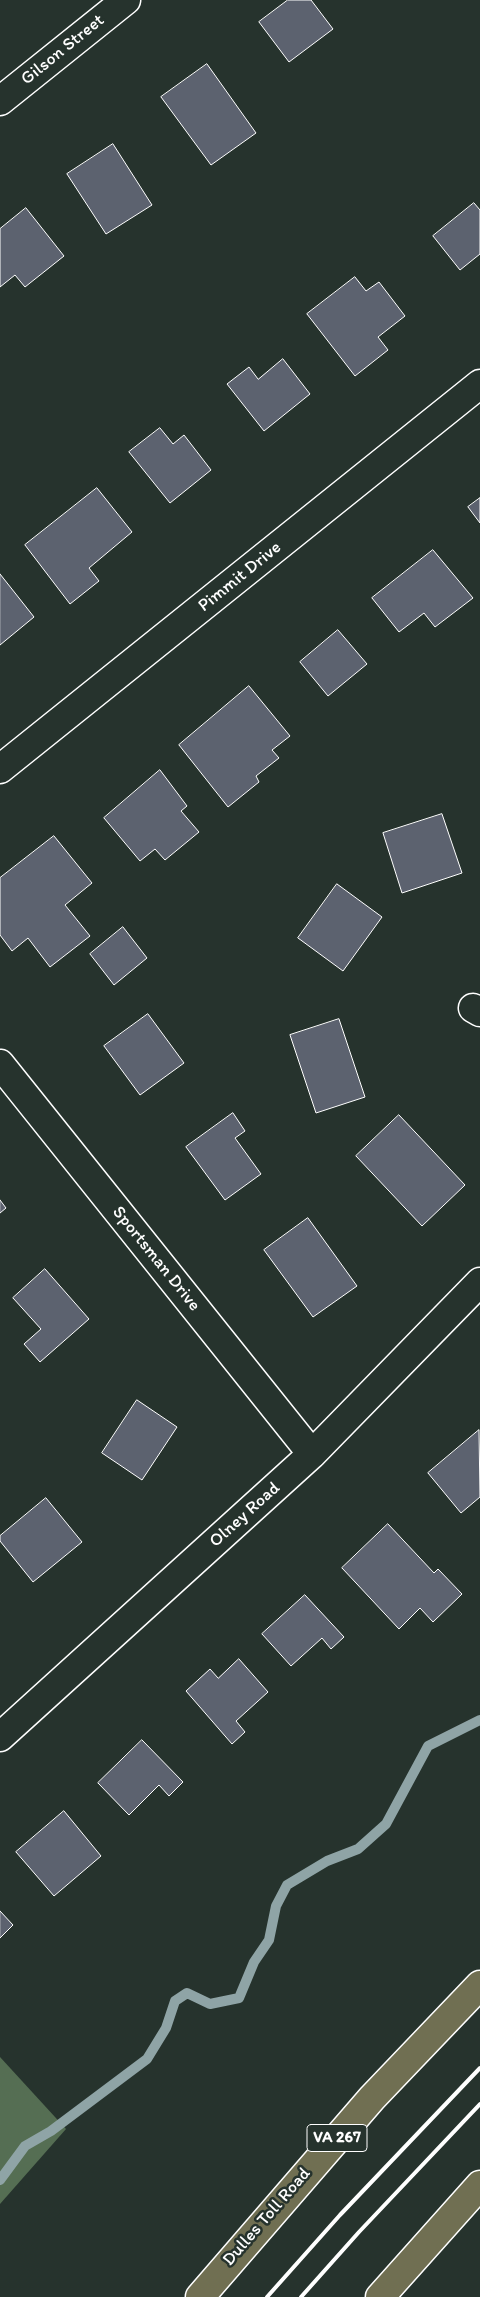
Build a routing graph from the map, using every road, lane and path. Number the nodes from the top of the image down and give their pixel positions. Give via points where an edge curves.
1 (126, 0) edge
2 (0, 101) edge
3 (480, 384) edge
4 (0, 769) edge
5 (0, 1064) edge
6 (480, 1282) edge
7 (312, 1454) junction
8 (4, 1727) edge
9 (480, 1985) edge
10 (480, 2185) edge
11 (200, 2297) edge
12 (380, 2297) edge

1 - 2 street, Gilson Street
3 - 4 street, Pimmit Drive
5 - 7 street, Sportsman Drive
6 - 7 street, Olney Road
7 - 8 street, Olney Road
9 - 11 highway, Dulles Toll Road / VA 267 via 372,2098
10 - 12 highway

